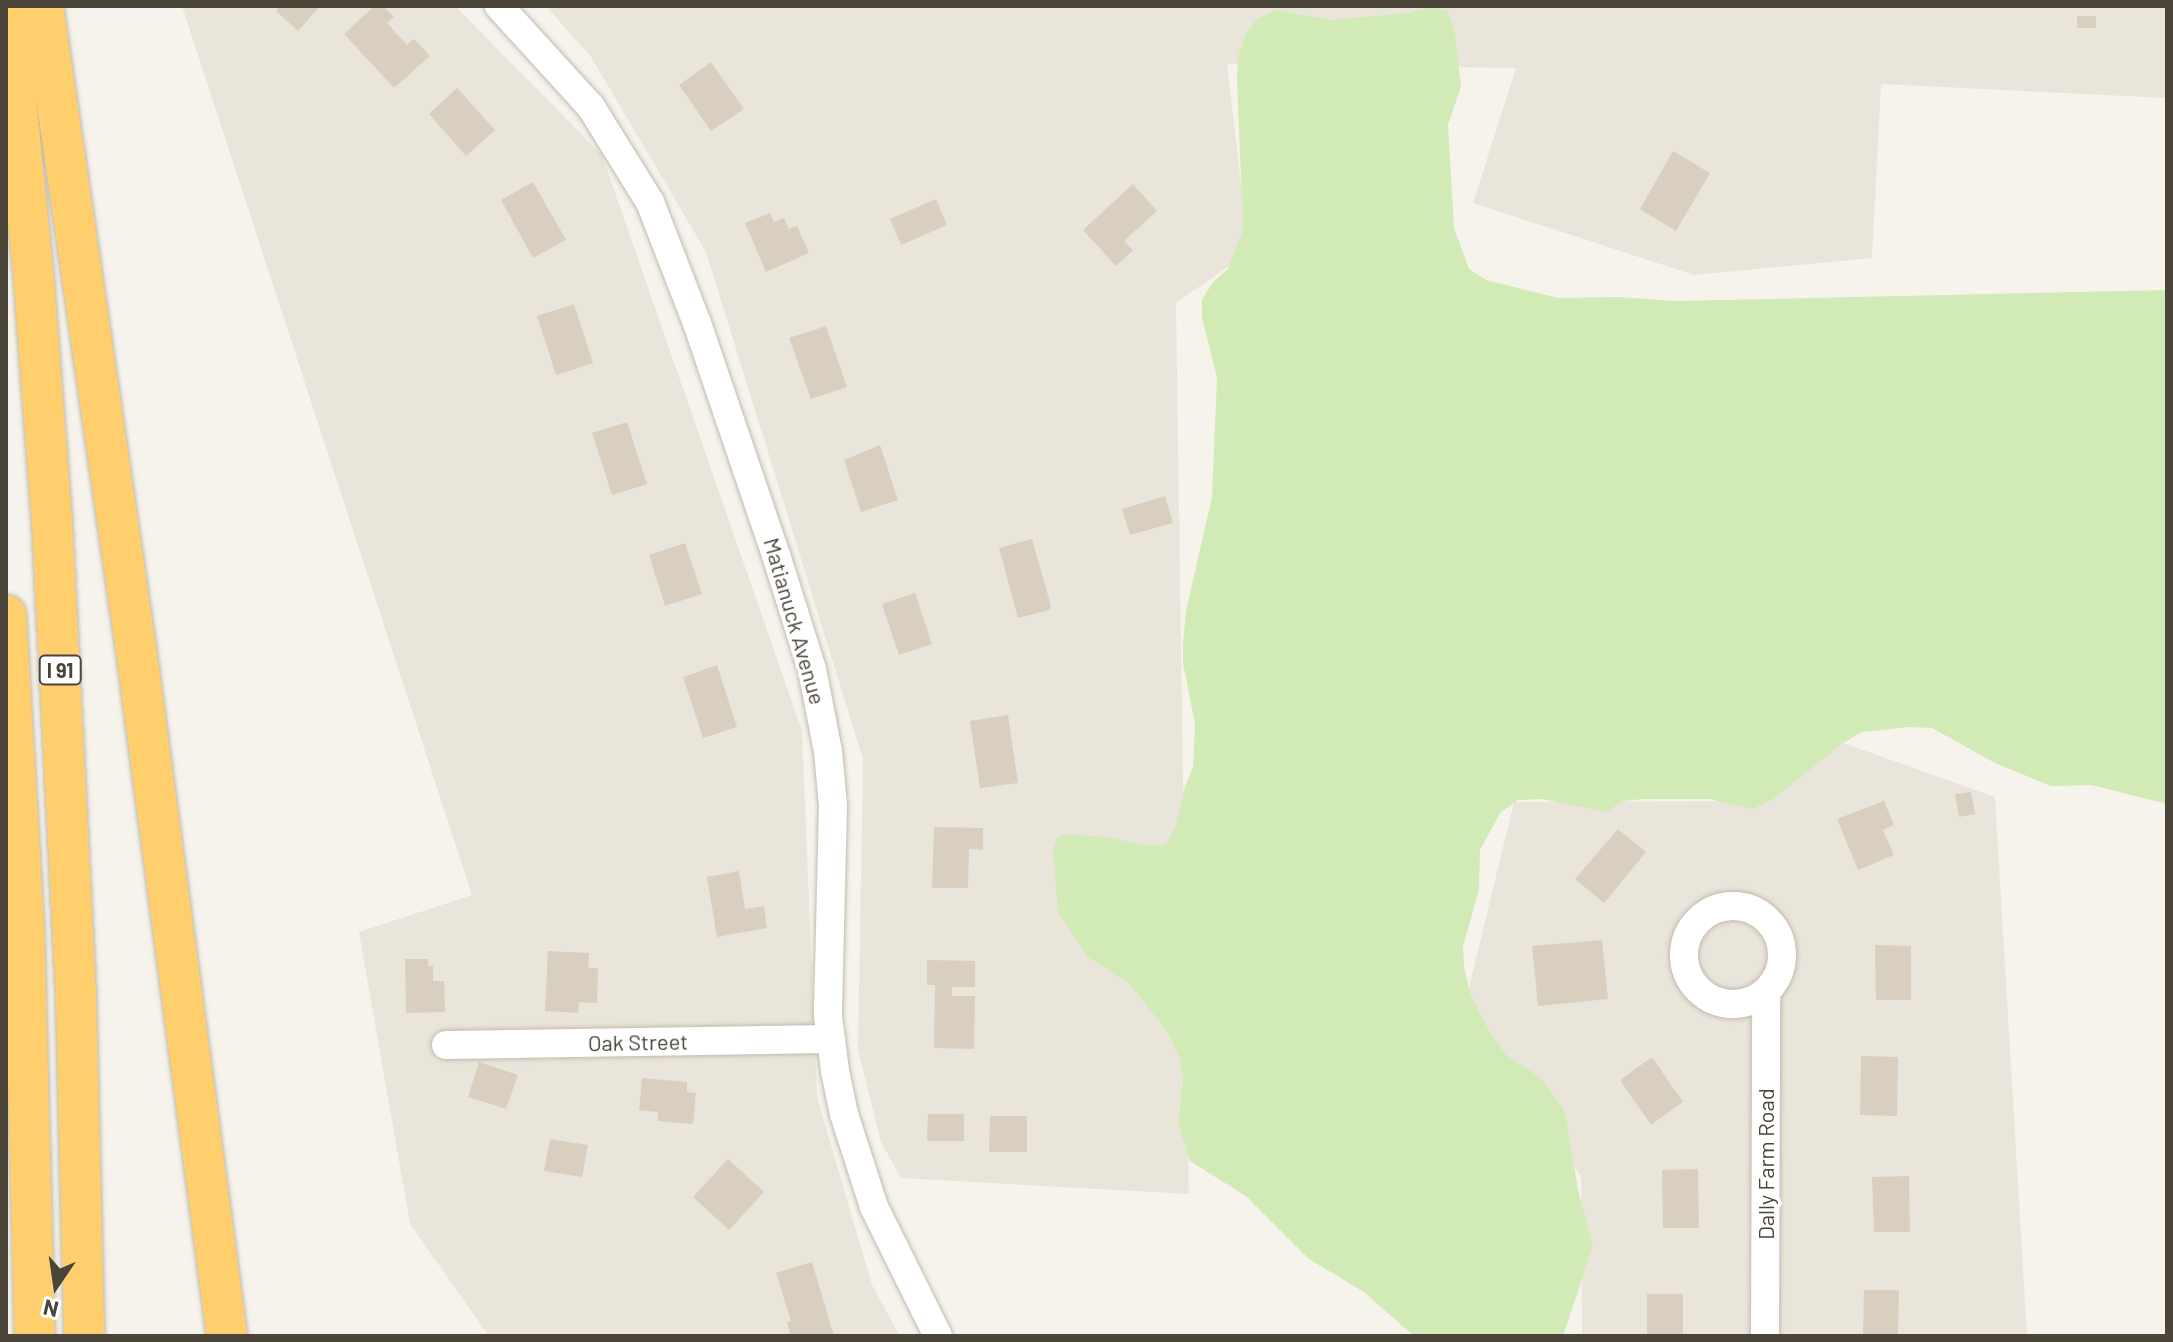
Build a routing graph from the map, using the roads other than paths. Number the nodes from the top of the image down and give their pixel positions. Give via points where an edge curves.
1 (7, 6) edge
2 (43, 6) edge
3 (499, 6) edge
4 (6, 615) edge
5 (1766, 993) dead end
6 (830, 1039) junction
7 (446, 1045) dead end
8 (29, 1074) junction
9 (203, 1150) junction
10 (18, 1336) edge
11 (35, 1336) edge
12 (84, 1336) edge
13 (227, 1336) edge
14 (249, 1336) edge
15 (938, 1336) edge
16 (1765, 1336) edge

1 - 12 highway, I 91 via 52,521 75,984
2 - 9 highway
3 - 6 street, Matianuck Avenue via 591,107 650,202 697,323 792,604 819,697 831,778
4 - 8 highway
5 - 16 street, Dally Farm Road
6 - 7 street, Oak Street
6 - 15 street, Matianuck Avenue via 844,1114 874,1207
8 - 10 highway via 20,1174
8 - 11 highway
9 - 13 highway
9 - 14 highway via 227,1224

